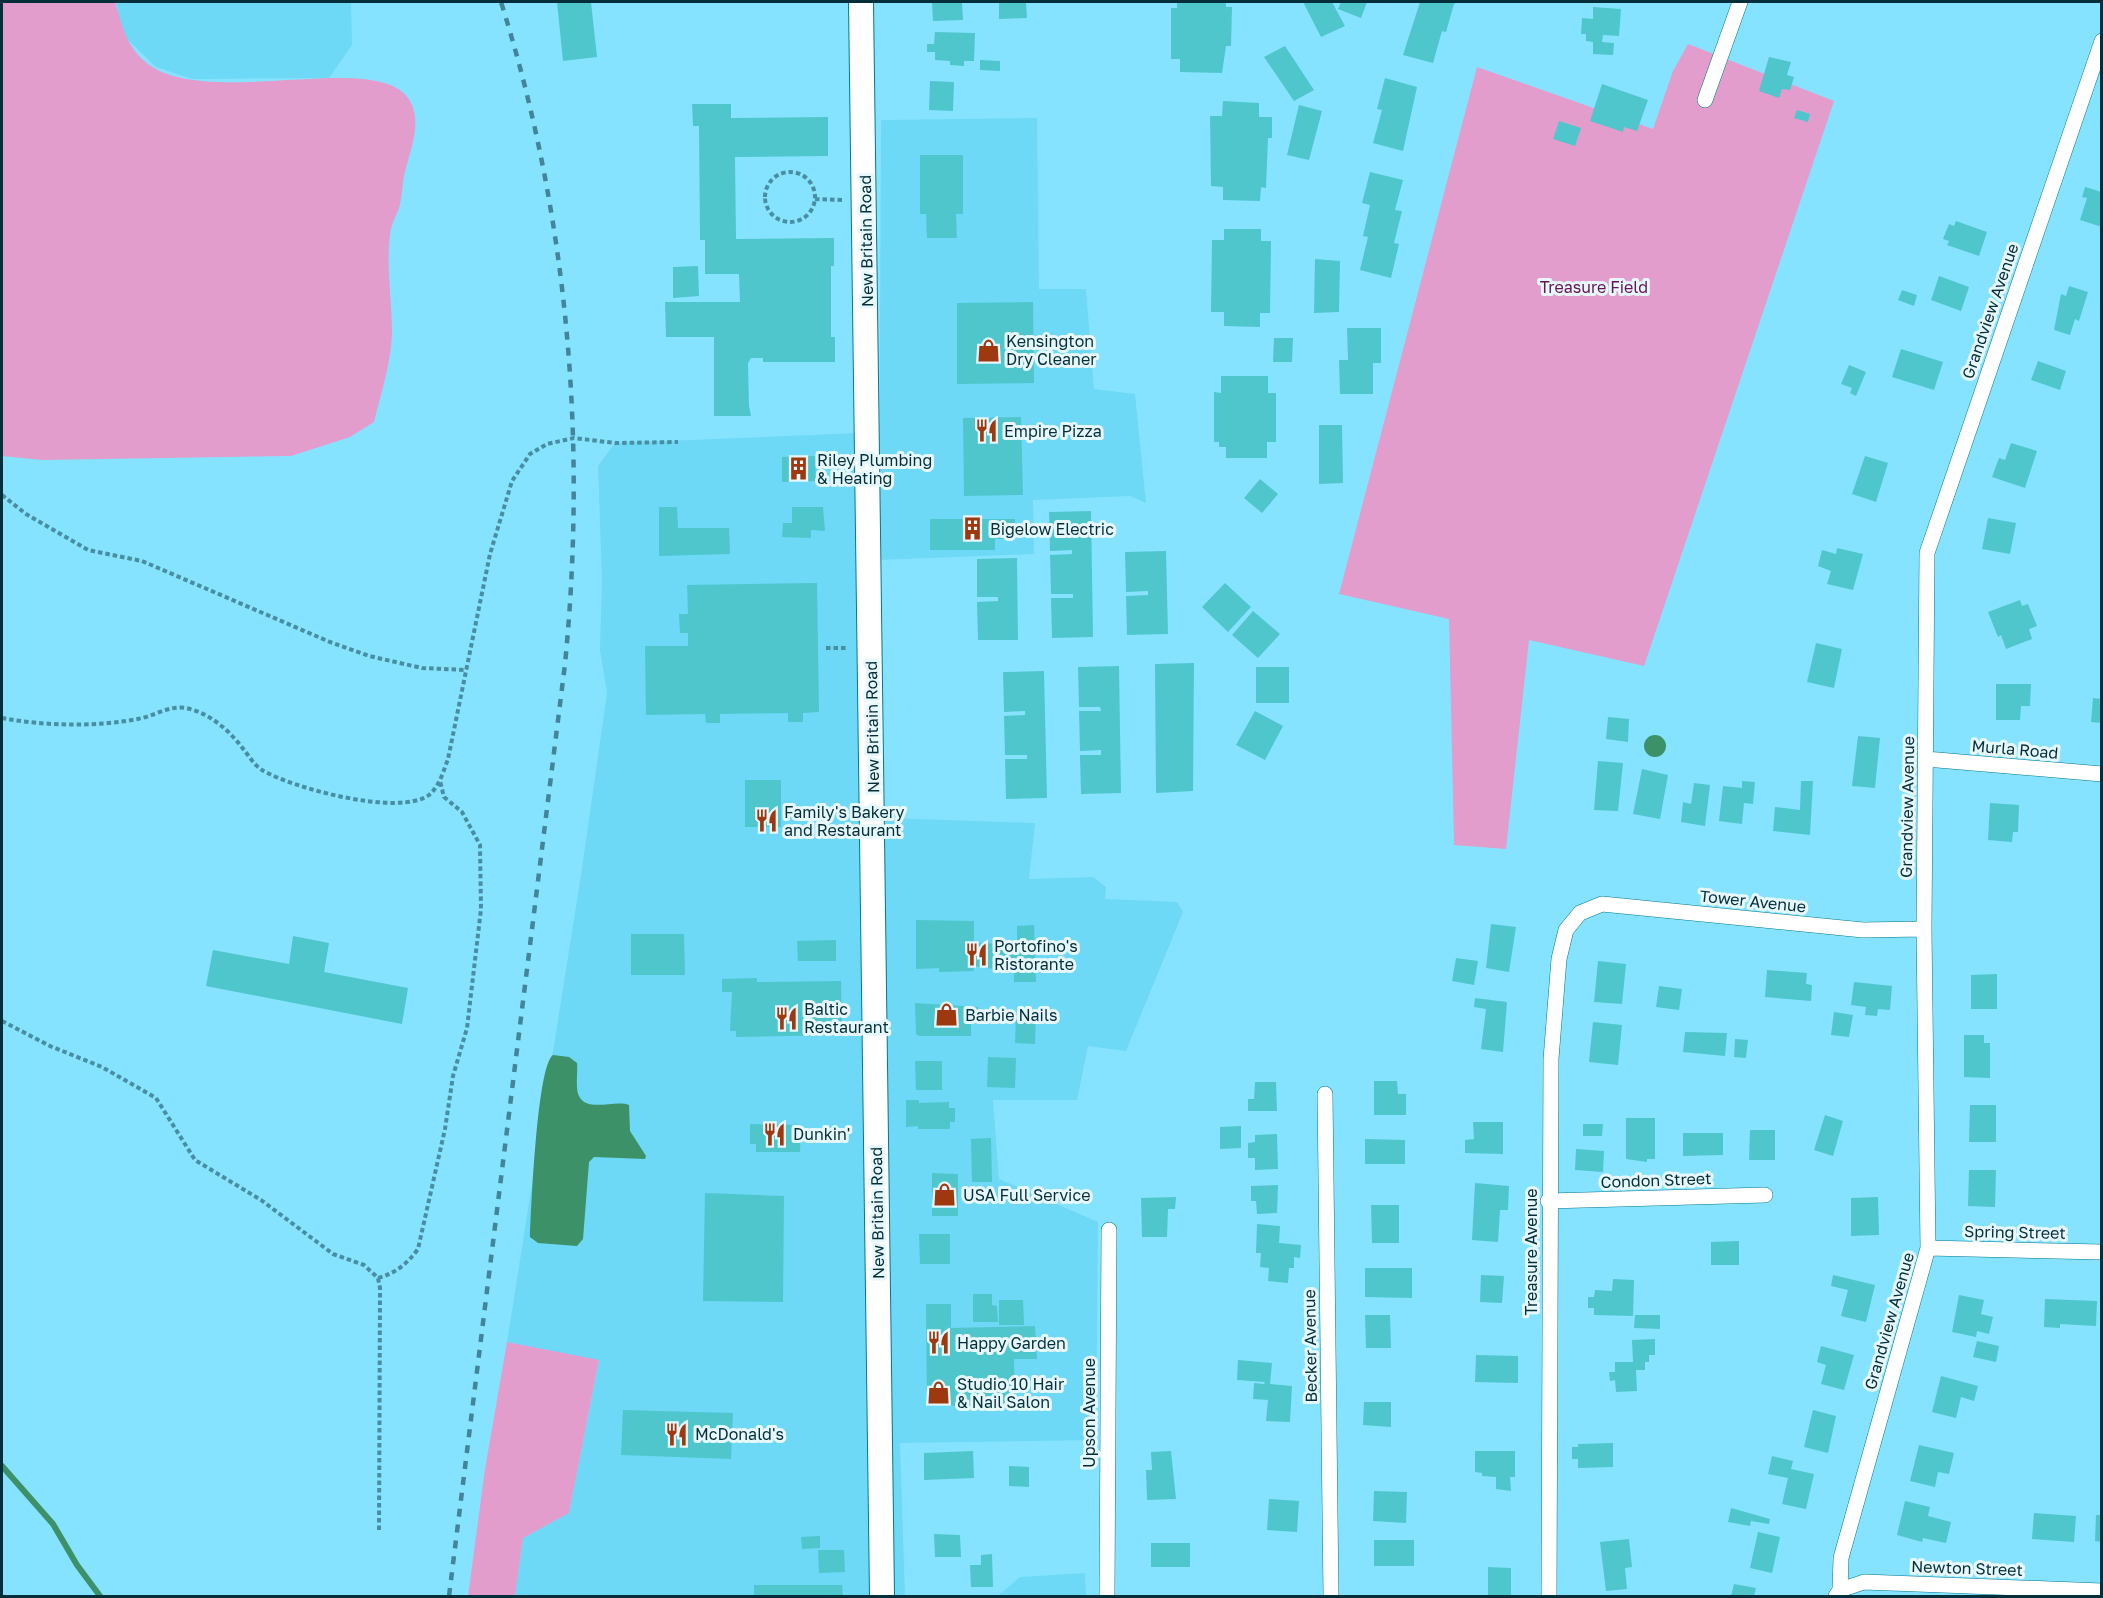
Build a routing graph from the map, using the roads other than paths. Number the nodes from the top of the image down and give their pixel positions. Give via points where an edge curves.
1 (861, 2) edge
2 (1740, 2) edge
3 (2102, 41) edge
4 (1705, 100) dead end
5 (1926, 759) junction
6 (2102, 774) edge
7 (1580, 913) joint
8 (1924, 929) junction
9 (1325, 1094) dead end
10 (1765, 1195) dead end
11 (1548, 1201) junction
12 (1109, 1230) dead end
13 (1928, 1248) junction
14 (2102, 1252) edge
15 (2102, 1591) edge
16 (1838, 1593) edge
17 (882, 1596) edge
18 (1107, 1596) edge
19 (1331, 1596) edge
20 (1549, 1596) edge

1 - 17 main road, New Britain Road
2 - 4 street
3 - 5 street, Grandview Avenue via 1927,553
5 - 6 street, Murla Road
5 - 8 street, Grandview Avenue
7 - 8 street, Tower Avenue via 1602,904 1863,930
7 - 11 street, Treasure Avenue via 1566,930 1559,959 1551,1059
8 - 13 street, Grandview Avenue
9 - 19 street, Becker Avenue
10 - 11 street, Condon Street
11 - 20 street, Treasure Avenue
12 - 18 street, Upson Avenue
13 - 14 street, Spring Street
13 - 16 street, Grandview Avenue via 1841,1558
15 - 16 street, Newton Street via 1864,1582

